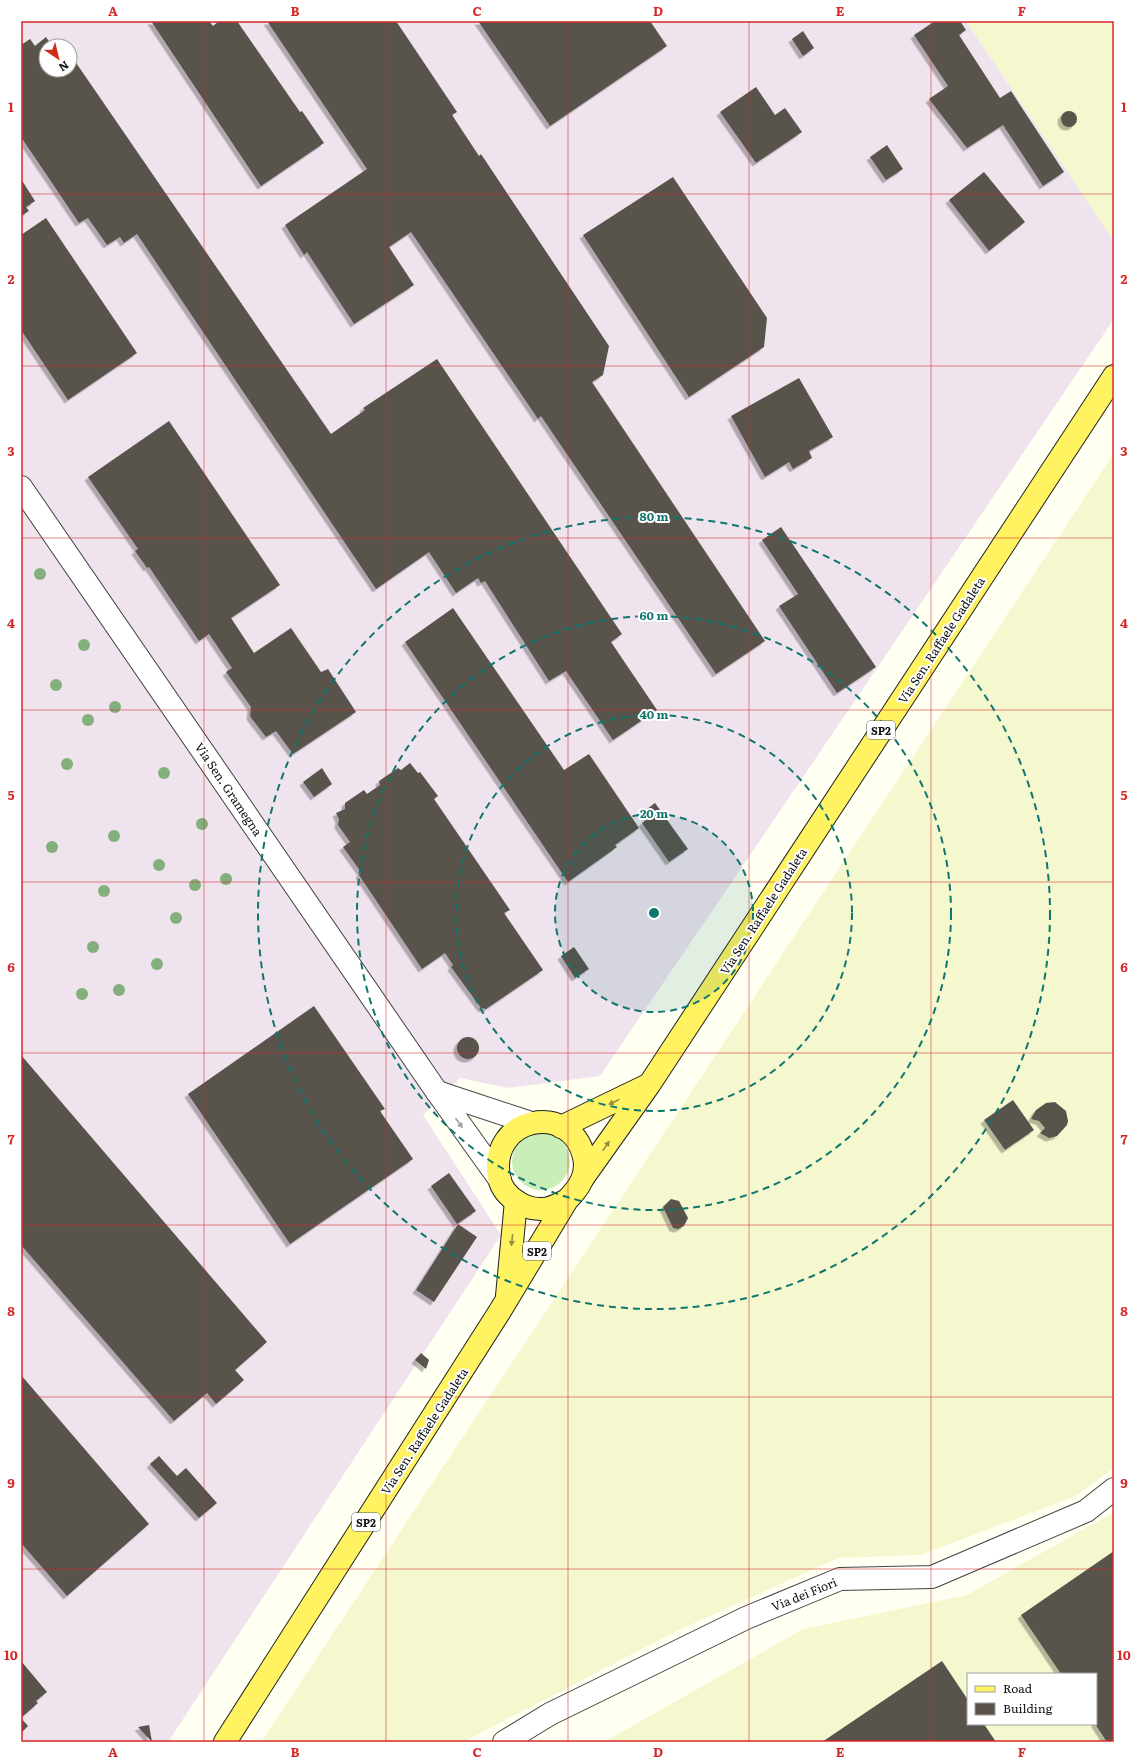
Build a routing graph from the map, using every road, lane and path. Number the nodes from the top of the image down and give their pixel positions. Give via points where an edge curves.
1 (1114, 376) edge
2 (21, 486) edge
3 (649, 1085) junction
4 (436, 1092) junction
5 (531, 1123) junction
6 (561, 1126) junction
7 (583, 1178) junction
8 (500, 1180) junction
9 (567, 1200) junction
10 (516, 1201) junction
11 (506, 1301) junction
12 (1114, 1489) edge
13 (225, 1742) edge
14 (504, 1742) edge

1 - 3 main road, Via Sen. Raffaele Gadaleta / SP2
2 - 4 street, Via Sen. Gramegna
3 -> 6 main road
7 -> 3 main road, Via Sen. Raffaele Gadaleta / SP2
4 - 5 street
4 -> 8 street, Via Sen. Gramegna
5 - 6 main road, Via Sen. Raffaele Gadaleta via 546,1122
5 - 8 main road, Via Sen. Raffaele Gadaleta via 517,1129 506,1139 499,1152 497,1166
6 - 7 main road via 573,1136 581,1148 585,1163
7 - 9 main road, Via Sen. Raffaele Gadaleta via 577,1190
8 - 10 main road, Via Sen. Raffaele Gadaleta via 506,1192
9 - 10 main road, Via Sen. Raffaele Gadaleta via 555,1207 542,1209 528,1207
9 - 11 main road, Via Sen. Raffaele Gadaleta / SP2
10 -> 11 main road, Via Sen. Raffaele Gadaleta / SP2
11 - 13 main road, Via Sen. Raffaele Gadaleta / SP2
12 - 14 street, Via dei Fiori via 1086,1511 932,1577 840,1579 746,1618 550,1714

